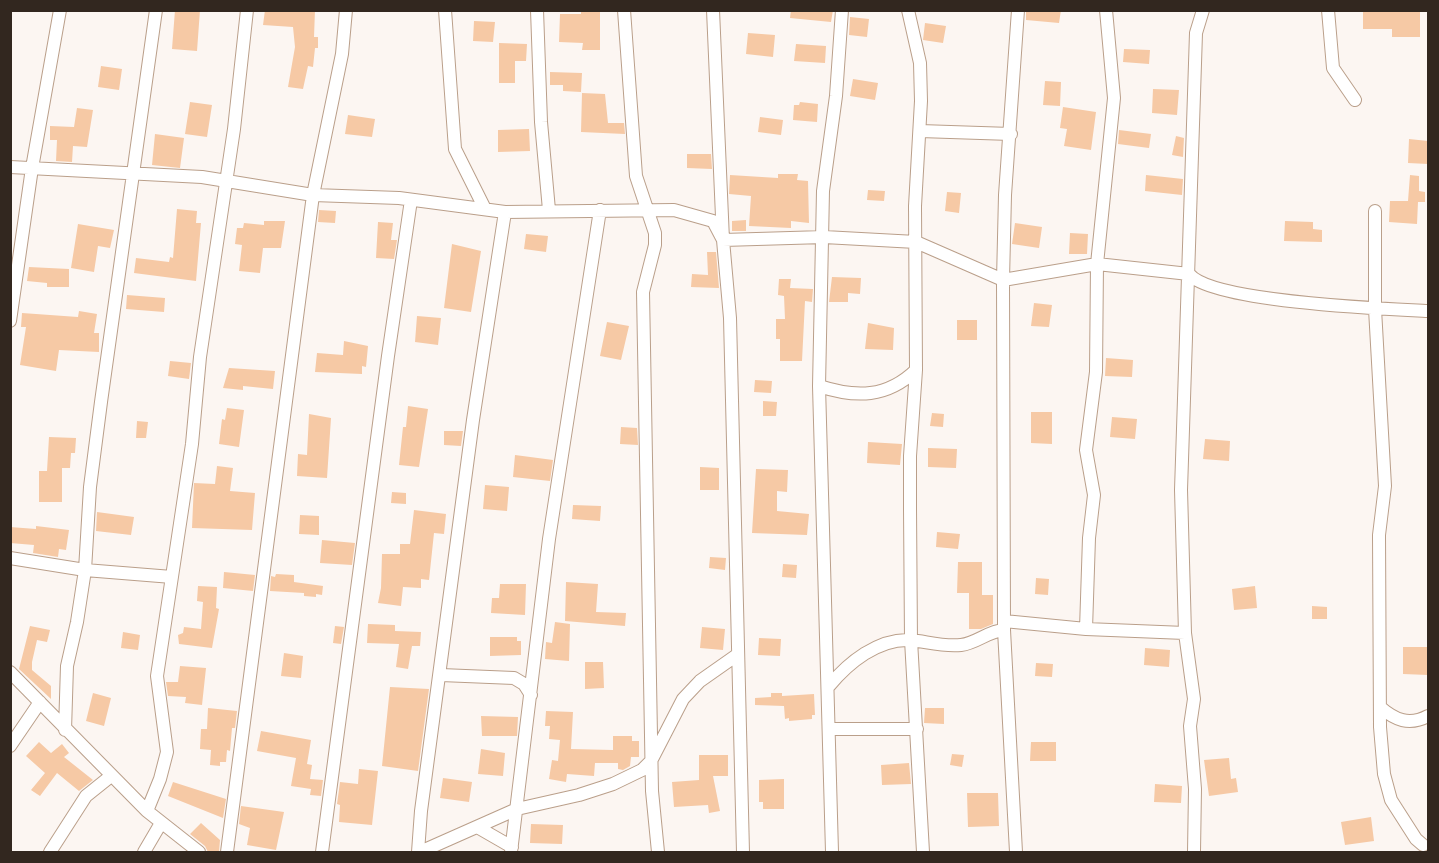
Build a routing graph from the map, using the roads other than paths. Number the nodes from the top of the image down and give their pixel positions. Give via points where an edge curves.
1 (60, 10) edge
2 (156, 10) edge
3 (247, 10) edge
4 (346, 10) edge
5 (445, 10) edge
6 (537, 10) edge
7 (624, 10) edge
8 (713, 10) edge
9 (842, 10) edge
10 (908, 10) edge
11 (1018, 10) edge
12 (1106, 10) edge
13 (1203, 10) edge
14 (1328, 10) edge
15 (1355, 100) dead end
16 (920, 132) junction
17 (1011, 134) junction
18 (10, 167) edge
19 (32, 168) junction
20 (132, 173) junction
21 (225, 181) junction
22 (313, 195) junction
23 (411, 200) junction
24 (648, 208) junction
25 (485, 209) junction
26 (549, 210) junction
27 (600, 210) junction
28 (1375, 211) dead end
29 (505, 212) junction
30 (824, 237) junction
31 (723, 240) junction
32 (916, 242) junction
33 (1097, 264) junction
34 (1189, 274) junction
35 (1003, 280) junction
36 (1375, 309) junction
37 (1428, 311) edge
38 (10, 321) edge
39 (916, 370) junction
40 (819, 386) junction
41 (10, 558) edge
42 (85, 570) junction
43 (172, 578) junction
44 (1004, 626) junction
45 (1086, 629) junction
46 (1185, 633) junction
47 (911, 640) junction
48 (737, 655) junction
49 (10, 672) edge
50 (441, 675) junction
51 (828, 686) junction
52 (531, 695) junction
53 (40, 702) junction
54 (1380, 707) junction
55 (1428, 716) edge
56 (829, 729) junction
57 (917, 729) junction
58 (65, 730) junction
59 (10, 746) edge
60 (651, 761) junction
61 (111, 776) junction
62 (517, 809) junction
63 (147, 811) junction
64 (161, 823) junction
65 (478, 828) junction
66 (1423, 847) edge
67 (512, 850) edge
68 (50, 852) edge
69 (144, 852) edge
70 (199, 852) edge
71 (227, 852) edge
72 (322, 852) edge
73 (419, 852) edge
74 (658, 852) edge
75 (743, 852) edge
76 (832, 852) edge
77 (923, 852) edge
78 (1016, 852) edge
79 (1194, 852) edge

1 - 19 street
2 - 20 street
3 - 21 street
4 - 22 street via 342,54
5 - 25 street via 455,149
6 - 26 street
7 - 24 street via 636,176
8 - 31 street
9 - 30 street via 836,96 823,191
10 - 16 street via 920,63
11 - 17 street
12 - 33 street via 1114,98
13 - 34 street via 1196,33
14 - 15 street via 1333,68
16 - 17 street
16 - 32 street
17 - 35 street
18 - 19 street
19 - 20 street
19 - 38 street
20 - 21 street
20 - 42 street via 90,487
21 - 22 street
21 - 43 street
22 - 23 street
22 - 71 street
23 - 25 street
23 - 72 street
24 - 27 street
24 - 31 street via 674,210 713,221
24 - 60 street via 655,233 643,292
25 - 29 street
26 - 27 street
26 - 29 street
27 - 52 street via 549,539
28 - 36 street
29 - 50 street via 471,432
30 - 31 street
30 - 32 street
30 - 40 street
31 - 48 street via 730,318
32 - 35 street
32 - 39 street
33 - 34 street
33 - 35 street
33 - 45 street via 1096,372 1086,450 1094,495
34 - 36 street via 1195,281 1220,290
34 - 46 street via 1182,490
35 - 44 street
36 - 37 street
36 - 54 street via 1385,486 1379,535
39 - 40 street via 893,388 858,395
39 - 47 street via 910,456
40 - 51 street via 824,655
41 - 42 street
42 - 43 street
42 - 58 street via 66,666
43 - 63 street via 158,676 167,752
44 - 45 street
44 - 47 street via 963,645
44 - 78 street
45 - 46 street
46 - 79 street via 1194,699 1190,726 1196,789
47 - 51 street via 866,652
47 - 57 street
48 - 60 street via 700,681 683,699
48 - 75 street
49 - 53 street
50 - 52 street via 514,678
50 - 73 street via 422,802
51 - 56 street
52 - 62 street
53 - 58 street
53 - 59 street
54 - 55 street via 1398,721
54 - 66 street via 1384,774 1390,800
56 - 57 street
56 - 76 street
57 - 77 street
58 - 61 street
60 - 62 street via 642,770 613,784
60 - 74 street
61 - 63 street
61 - 68 street via 86,796
62 - 65 street
62 - 67 street
63 - 64 street
64 - 69 street
64 - 70 street
65 - 67 street
65 - 73 street

